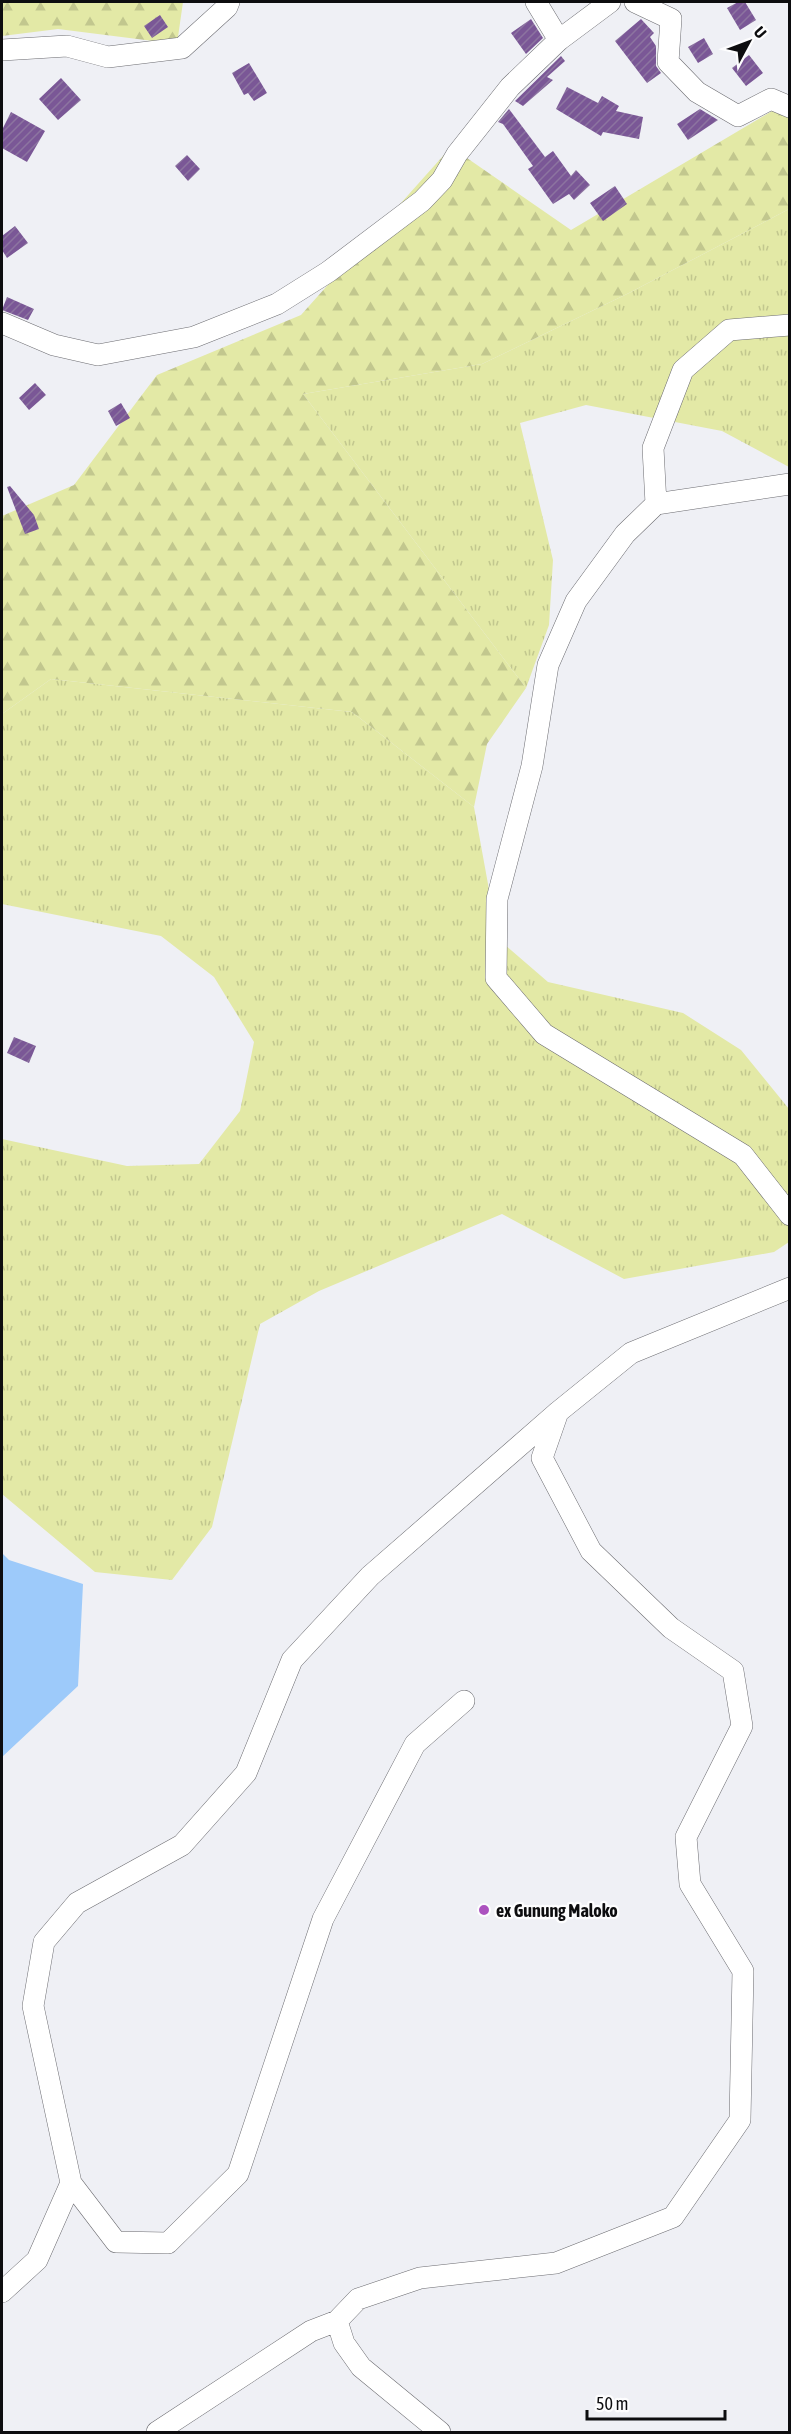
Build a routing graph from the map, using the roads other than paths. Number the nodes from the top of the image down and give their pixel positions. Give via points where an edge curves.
1 (230, 2) edge
2 (536, 2) edge
3 (610, 2) edge
4 (635, 2) edge
5 (559, 40) junction
6 (2, 50) edge
7 (789, 107) edge
8 (2, 323) edge
9 (789, 325) edge
10 (789, 484) edge
11 (656, 504) junction
12 (789, 1215) edge
13 (789, 1288) edge
14 (558, 1412) junction
15 (464, 1701) dead end
16 (71, 2182) junction
17 (2, 2292) edge
18 (337, 2321) junction
19 (157, 2433) edge
20 (440, 2433) edge

1 - 6 street via 182,48 108,57 67,46
2 - 5 street
3 - 5 street
4 - 7 street via 671,19 668,62 697,92 738,116 771,99
5 - 8 street via 510,87 422,201 328,272 277,304 194,337 98,355 54,345
9 - 11 street via 729,330 683,370 653,448
10 - 11 street
11 - 12 street via 625,534 576,601 548,665 532,766 497,899 496,978 544,1034 742,1155
13 - 14 street via 631,1353
14 - 16 street via 370,1576 292,1660 246,1773 182,1845 77,1903 44,1942 33,2006
14 - 18 street via 542,1458 591,1551 671,1628 734,1671 742,1726 686,1837 690,1884 743,1971 740,2120 673,2217 556,2263 420,2278 357,2299
15 - 16 street via 414,1744 323,1919 238,2174 168,2243 116,2242
16 - 17 street via 37,2260
18 - 19 street via 311,2331
18 - 20 street via 344,2343 361,2367

